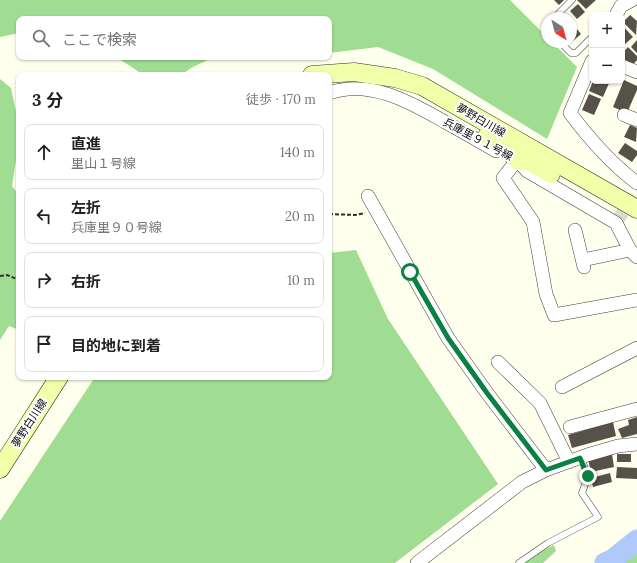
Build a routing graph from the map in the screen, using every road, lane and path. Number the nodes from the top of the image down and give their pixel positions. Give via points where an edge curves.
1 (572, 0) edge
2 (560, 12) edge
3 (589, 40) edge
4 (566, 48) edge
5 (625, 67) edge
6 (589, 68) edge
7 (637, 72) edge
8 (332, 74) edge
9 (332, 92) edge
10 (440, 97) junction
11 (624, 115) dead end
12 (637, 120) edge
13 (517, 160) junction
14 (637, 183) edge
15 (368, 196) dead end
16 (614, 196) junction
17 (637, 209) edge
18 (376, 210) junction
19 (332, 214) edge
20 (575, 230) dead end
21 (634, 254) edge
22 (0, 276) edge
23 (16, 279) edge
24 (637, 300) edge
25 (637, 348) edge
26 (498, 362) dead end
27 (57, 380) edge
28 (562, 387) dead end
29 (637, 409) edge
30 (570, 427) dead end
31 (637, 444) edge
32 (575, 460) junction
33 (0, 469) edge
34 (546, 470) junction
35 (417, 563) edge
36 (520, 563) edge

1 - 2 lane
3 - 4 lane via 576,53 571,53
5 - 7 street
6 - 14 street via 570,113 586,135
8 - 10 street, 夢野白川線 via 354,72 395,78 422,86
9 - 13 street, 兵庫里９１号線 via 356,88 387,93
10 - 13 street via 474,128 506,148
10 - 16 street, 夢野白川線
11 - 12 street
13 - 16 street via 530,162 567,182
13 - 21 street, 兵庫里９１号線 via 526,171 616,222
13 - 24 street via 503,178 533,222 546,294 554,315
15 - 18 street
16 - 17 street, 夢野白川線
18 - 19 path via 354,215
18 - 34 street via 448,338
20 - 21 street via 583,263
22 - 23 path via 7,275
25 - 28 street
26 - 32 street via 540,403
27 - 33 street, 夢野白川線
29 - 30 street
31 - 32 street via 618,446
32 - 34 street
32 - 36 lane via 588,476 582,492 598,518 548,543
34 - 35 street via 522,482

